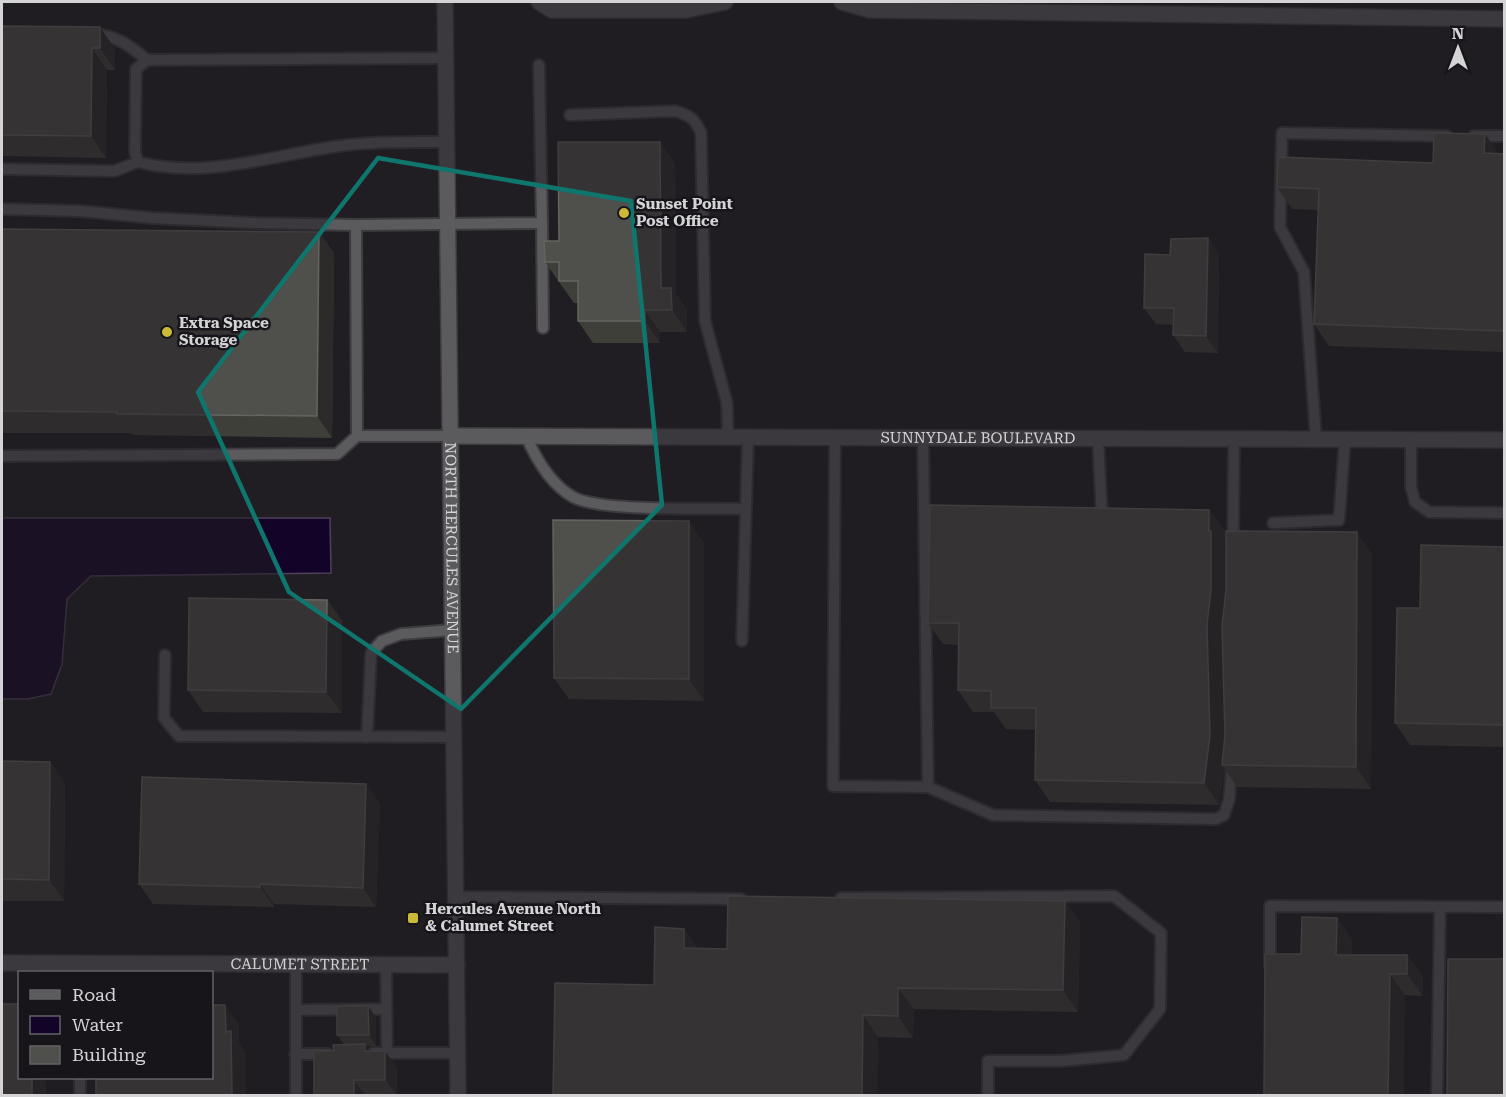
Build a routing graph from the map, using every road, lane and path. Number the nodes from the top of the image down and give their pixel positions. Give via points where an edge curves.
1 (445, 2) edge
2 (539, 2) edge
3 (725, 2) edge
4 (842, 2) edge
5 (1504, 19) edge
6 (84, 34) edge
7 (446, 58) junction
8 (147, 60) junction
9 (539, 65) dead end
10 (570, 115) dead end
11 (1504, 136) edge
12 (446, 142) junction
13 (138, 162) junction
14 (2, 170) edge
15 (2, 209) edge
16 (542, 223) junction
17 (447, 224) junction
18 (357, 225) junction
19 (543, 328) dead end
20 (357, 436) junction
21 (450, 436) junction
22 (526, 436) junction
23 (728, 437) junction
24 (747, 437) junction
25 (835, 437) junction
26 (923, 438) junction
27 (1098, 438) junction
28 (1234, 439) junction
29 (1316, 439) junction
30 (1345, 439) junction
31 (1411, 440) junction
32 (1504, 440) edge
33 (2, 456) edge
34 (746, 509) junction
35 (1504, 513) edge
36 (925, 516) junction
37 (937, 516) edge
38 (1090, 518) edge
39 (1273, 523) dead end
40 (1233, 559) edge
41 (453, 630) junction
42 (742, 641) dead end
43 (165, 655) dead end
44 (367, 737) junction
45 (454, 737) junction
46 (1233, 758) edge
47 (928, 787) junction
48 (457, 897) junction
49 (829, 898) edge
50 (758, 899) edge
51 (1440, 907) junction
52 (1504, 908) edge
53 (2, 963) edge
54 (296, 964) junction
55 (386, 964) junction
56 (457, 965) junction
57 (79, 968) edge
58 (1270, 977) edge
59 (386, 1009) junction
60 (296, 1010) junction
61 (341, 1053) edge
62 (364, 1053) edge
63 (387, 1053) junction
64 (457, 1053) junction
65 (295, 1054) junction
66 (80, 1079) edge
67 (80, 1095) edge
68 (296, 1095) edge
69 (458, 1095) edge
70 (988, 1095) edge
71 (1437, 1095) edge

1 - 7 street, NORTH HERCULES AVENUE
2 - 3 street via 552,10 686,10
4 - 5 street via 870,10
6 - 8 lane via 128,43
7 - 8 lane
7 - 12 street, NORTH HERCULES AVENUE
8 - 13 lane via 136,69
9 - 16 lane
10 - 23 lane via 675,111 690,115 696,122 701,134 705,321 727,403
11 - 29 lane via 1282,134 1280,227 1304,272
12 - 13 lane via 350,145 221,169 159,167
12 - 17 street, NORTH HERCULES AVENUE
13 - 14 lane via 114,171
15 - 18 lane via 80,211 153,219
16 - 17 lane
16 - 19 lane
17 - 18 lane
17 - 21 street, NORTH HERCULES AVENUE
18 - 20 lane
20 - 21 lane
20 - 33 lane via 337,454
21 - 22 street, SUNNYDALE BOULEVARD
21 - 41 street, NORTH HERCULES AVENUE
22 - 23 street, SUNNYDALE BOULEVARD
22 - 34 lane via 549,478 573,497 602,505
23 - 24 street, SUNNYDALE BOULEVARD
24 - 25 street, SUNNYDALE BOULEVARD
24 - 34 lane
25 - 26 street, SUNNYDALE BOULEVARD
25 - 47 lane via 833,786
26 - 27 street, SUNNYDALE BOULEVARD
26 - 36 lane
27 - 28 street, SUNNYDALE BOULEVARD
27 - 38 lane via 1102,518
28 - 29 street, SUNNYDALE BOULEVARD
28 - 40 lane
29 - 30 street, SUNNYDALE BOULEVARD
30 - 31 street, SUNNYDALE BOULEVARD
30 - 39 lane via 1339,520
31 - 32 street, SUNNYDALE BOULEVARD
31 - 35 lane via 1411,487 1415,502 1429,512
34 - 42 lane
36 - 37 lane
36 - 47 lane
41 - 44 lane via 401,634 382,641 371,653
41 - 45 street, NORTH HERCULES AVENUE
43 - 44 lane via 164,718 179,736
44 - 45 lane
45 - 48 street, NORTH HERCULES AVENUE
46 - 47 lane via 1227,808 1224,816 1216,819 993,815
48 - 50 lane
48 - 56 street, NORTH HERCULES AVENUE
49 - 70 lane via 1114,896 1161,933 1160,1009 1124,1055 1060,1061 988,1061
51 - 52 lane
51 - 58 lane via 1270,906
51 - 71 lane
53 - 57 street, CALUMET STREET
54 - 55 street, CALUMET STREET
54 - 57 street, CALUMET STREET
54 - 60 lane
55 - 56 street, CALUMET STREET
55 - 59 lane
56 - 64 street, NORTH HERCULES AVENUE
59 - 60 lane
59 - 63 lane
60 - 65 lane
61 - 65 lane
62 - 63 lane
63 - 64 lane
64 - 69 street, NORTH HERCULES AVENUE
65 - 68 lane
66 - 67 lane

